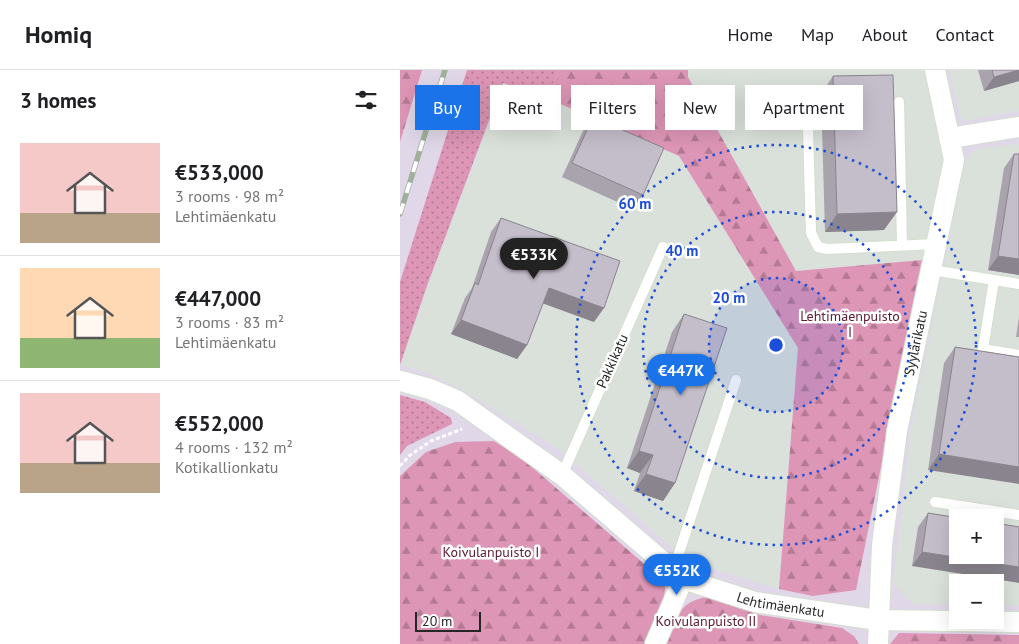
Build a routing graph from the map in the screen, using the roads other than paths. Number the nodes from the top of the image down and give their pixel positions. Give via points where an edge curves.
1 (935, 70) edge
2 (900, 102) dead end
3 (1019, 127) edge
4 (808, 130) edge
5 (950, 138) junction
6 (938, 244) junction
7 (902, 245) junction
8 (663, 247) dead end
9 (932, 270) junction
10 (994, 280) junction
11 (1019, 284) edge
12 (1019, 355) edge
13 (736, 380) dead end
14 (400, 381) edge
15 (562, 475) junction
16 (935, 502) dead end
17 (1019, 515) edge
18 (678, 575) junction
19 (878, 620) junction
20 (1019, 622) edge
21 (655, 644) edge
22 (878, 644) edge

1 - 5 street, Syylärikatu
2 - 7 lane
3 - 5 street
4 - 7 lane via 813,240 818,246 827,248
5 - 6 street, Syylärikatu via 954,160
6 - 7 lane
6 - 9 street, Syylärikatu
8 - 15 lane, Pakkikatu
9 - 10 lane
9 - 19 street, Syylärikatu via 897,431 882,545
10 - 11 lane
10 - 12 lane via 983,349
13 - 18 lane
14 - 15 street, Lehtimäenkatu via 451,398
15 - 18 street, Lehtimäenkatu
16 - 17 lane
18 - 19 street, Lehtimäenkatu via 755,602
18 - 21 street
19 - 20 street, Lehtimäenkatu
19 - 22 street, Syylärikatu

